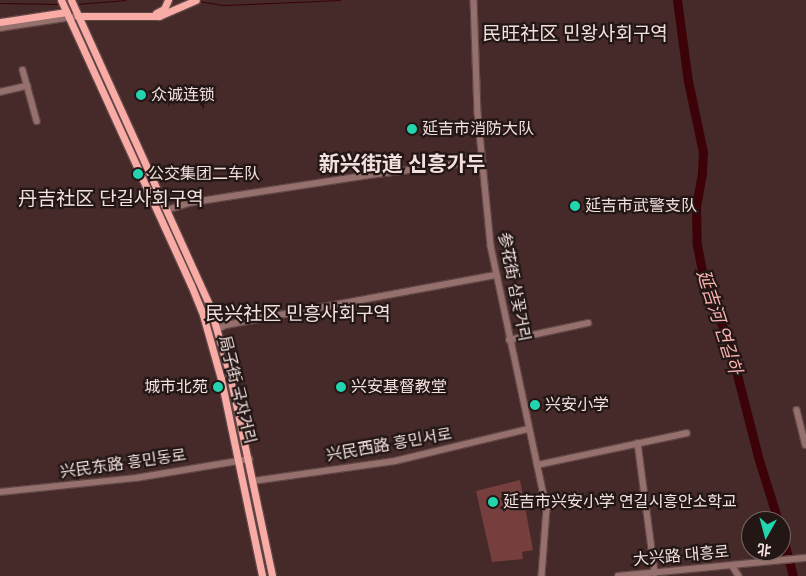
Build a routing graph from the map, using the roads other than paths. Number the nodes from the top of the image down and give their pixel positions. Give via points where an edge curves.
1 (60, 0) edge
2 (71, 0) edge
3 (196, 0) edge
4 (474, 0) edge
5 (167, 3) edge
6 (66, 13) junction
7 (77, 13) junction
8 (0, 22) edge
9 (0, 28) edge
10 (23, 70) dead end
11 (27, 86) junction
12 (0, 92) edge
13 (37, 121) dead end
14 (482, 161) junction
15 (167, 210) junction
16 (496, 275) junction
17 (588, 323) dead end
18 (217, 329) junction
19 (509, 340) junction
20 (797, 410) dead end
21 (528, 429) junction
22 (687, 433) dead end
23 (638, 443) junction
24 (806, 445) edge
25 (249, 459) junction
26 (240, 460) junction
27 (537, 465) junction
28 (253, 481) junction
29 (0, 492) edge
30 (806, 558) edge
31 (732, 565) junction
32 (655, 572) junction
33 (262, 576) edge
34 (272, 576) edge
35 (542, 576) edge
36 (618, 576) edge
37 (739, 576) edge

1 - 6 main road, 局子街 국자거리
2 - 7 main road, 局子街 국자거리
3 - 7 main road via 159,16
4 - 14 street, 参花街 삼꽃거리
5 - 7 main road via 155,14
6 - 7 street
6 - 8 main road
6 - 9 street
6 - 26 main road, 局子街 국자거리 via 194,293 213,346
7 - 15 main road, 局子街 국자거리
10 - 11 street
11 - 12 street
11 - 13 street
14 - 15 street via 236,195
14 - 16 street, 参花街 삼꽃거리
15 - 18 main road, 局子街 국자거리 via 200,282
16 - 18 street
16 - 19 street, 参花街 삼꽃거리
17 - 19 street
18 - 25 main road, 局子街 국자거리
19 - 21 street, 参花街 삼꽃거리
20 - 24 street
21 - 27 street, 参花街 삼꽃거리
21 - 28 street, 兴民西路 흥민서로 via 395,461
22 - 23 street
23 - 27 street
23 - 32 street
25 - 26 street, 兴民东路 흥민동로
25 - 28 main road, 局子街 국자거리
26 - 29 street, 兴民东路 흥민동로 via 136,478
26 - 33 main road, 局子街 국자거리
27 - 35 street, 参花街 삼꽃거리 via 547,509
28 - 34 main road, 局子街 국자거리
30 - 31 street, 大兴路 대흥로
31 - 32 street, 大兴路 대흥로
31 - 37 street
32 - 36 street, 大兴路 대흥로

